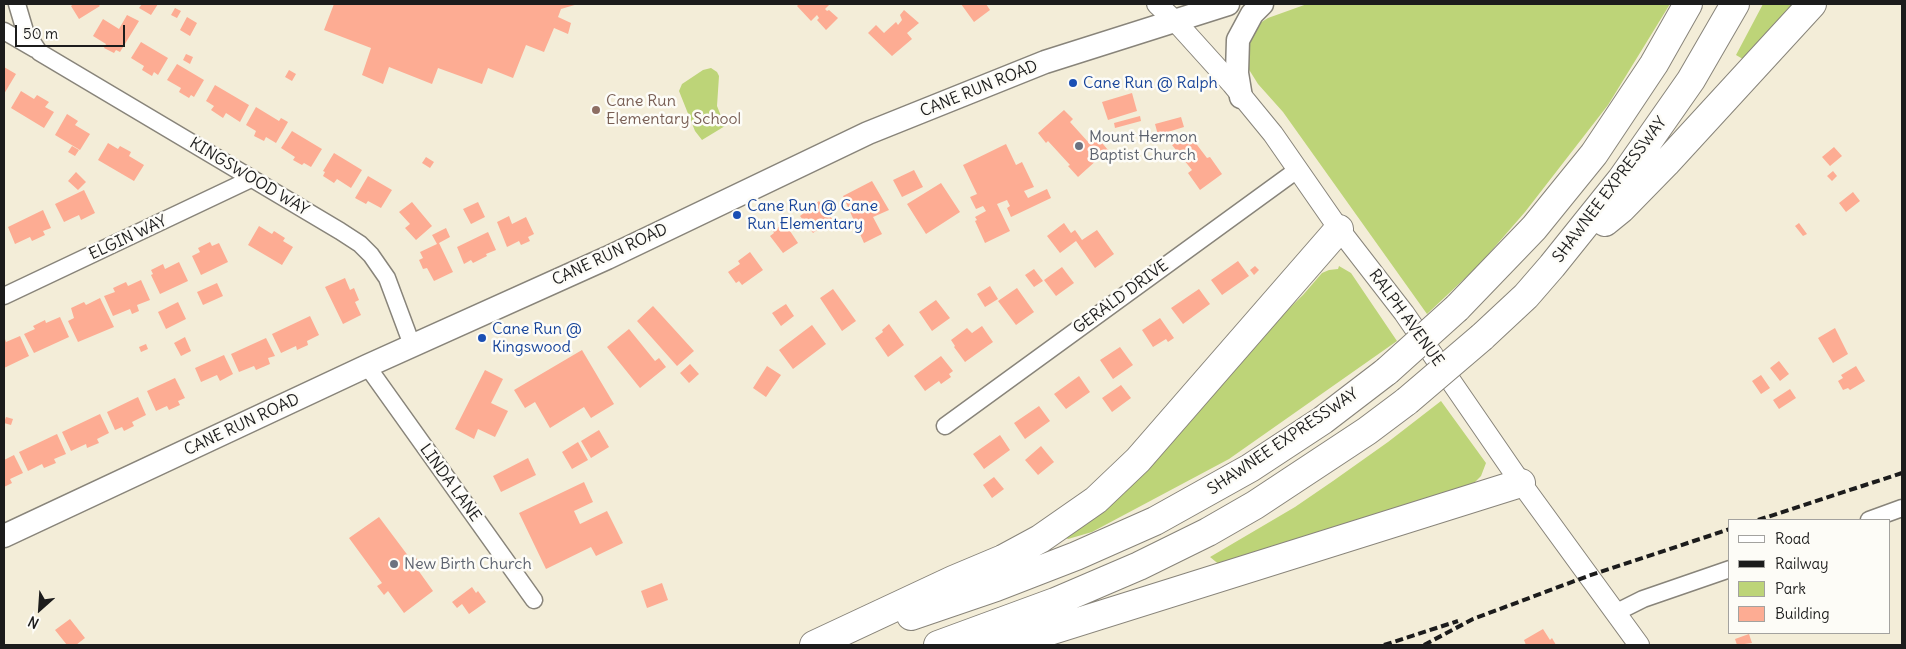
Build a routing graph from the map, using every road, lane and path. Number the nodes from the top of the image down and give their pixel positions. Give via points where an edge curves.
1 (17, 4) edge
2 (1157, 4) edge
3 (1228, 4) edge
4 (1262, 4) edge
5 (1688, 4) edge
6 (1735, 4) edge
7 (1812, 4) edge
8 (1176, 22) junction
9 (4, 31) edge
10 (39, 52) junction
11 (1241, 96) junction
12 (1297, 170) junction
13 (251, 179) junction
14 (1339, 229) junction
15 (1552, 266) junction
16 (4, 296) edge
17 (412, 345) junction
18 (367, 366) junction
19 (945, 426) dead end
20 (1521, 484) junction
21 (1902, 508) edge
22 (1871, 519) edge
23 (4, 536) edge
24 (1728, 570) edge
25 (534, 600) dead end
26 (1615, 613) junction
27 (814, 645) edge
28 (938, 645) edge
29 (995, 645) edge
30 (1639, 645) edge

1 - 10 street, KINGSWOOD WAY via 25,31
2 - 8 street, RALPH AVENUE
3 - 8 main road, CANE RUN ROAD
4 - 11 main road via 1252,14 1238,40 1237,73
5 - 27 highway, SHAWNEE EXPRESSWAY, bridge via 1654,64 1594,154 1534,228 1457,308 1387,371 1323,420 1250,468 1155,521 1076,556 922,613
6 - 15 highway, SHAWNEE EXPRESSWAY via 1691,80 1646,146
7 - 15 highway via 1621,209
8 - 11 street, RALPH AVENUE
8 - 17 main road, CANE RUN ROAD via 1045,62 868,133 607,258
9 - 10 street, KINGSWOOD WAY
10 - 13 street, KINGSWOOD WAY
11 - 12 street, RALPH AVENUE via 1273,134
12 - 14 street, RALPH AVENUE
12 - 19 street, GERALD DRIVE
13 - 16 street, ELGIN WAY
13 - 17 street, KINGSWOOD WAY via 340,231 371,255 387,278
14 - 20 street, RALPH AVENUE via 1404,313
14 - 27 highway via 1138,460 1096,500 1040,539 1003,559
15 - 28 highway, SHAWNEE EXPRESSWAY, bridge via 1526,296 1407,402 1255,505 1139,566 1055,602
17 - 18 main road, CANE RUN ROAD
18 - 23 main road, CANE RUN ROAD
18 - 25 street, LINDA LANE
20 - 26 street, RALPH AVENUE
20 - 29 highway via 1027,638
21 - 22 street
24 - 26 street via 1643,599
26 - 30 street, RALPH AVENUE

